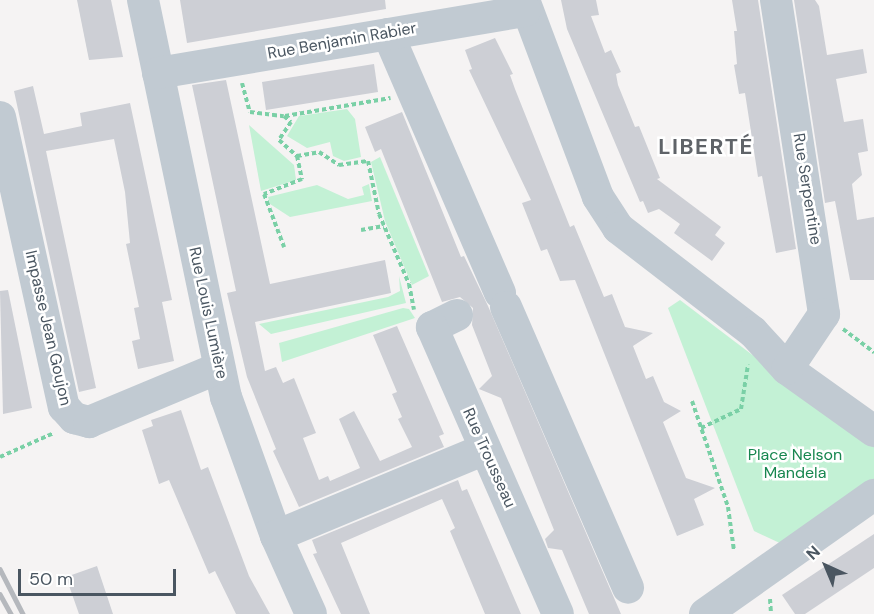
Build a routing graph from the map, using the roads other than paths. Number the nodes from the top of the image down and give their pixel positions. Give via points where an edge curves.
1 (143, 0) edge
2 (776, 0) edge
3 (524, 5) edge
4 (388, 34) junction
5 (158, 73) junction
6 (0, 117) edge
7 (445, 321) road end
8 (219, 368) junction
9 (787, 369) junction
10 (874, 431) edge
11 (485, 449) junction
12 (874, 495) edge
13 (276, 536) junction
14 (628, 588) dead end
15 (744, 602) edge
16 (310, 614) edge
17 (558, 614) edge
18 (705, 614) edge

1 - 5 street, Rue Louis Lumière
2 - 9 street, Rue Serpentine via 824,314
3 - 4 street, Rue Benjamin Rabier
3 - 9 street via 598,197 618,228 753,332
4 - 5 street, Rue Benjamin Rabier
4 - 14 street
5 - 8 street, Rue Louis Lumière
6 - 8 street, Impasse Jean Goujon via 64,407 74,418 89,422
7 - 11 street, Rue Trousseau
8 - 13 street, Rue Louis Lumière
9 - 10 street
11 - 13 street
11 - 17 street, Rue Trousseau
12 - 15 street
13 - 16 street, Rue Louis Lumière
15 - 18 street

